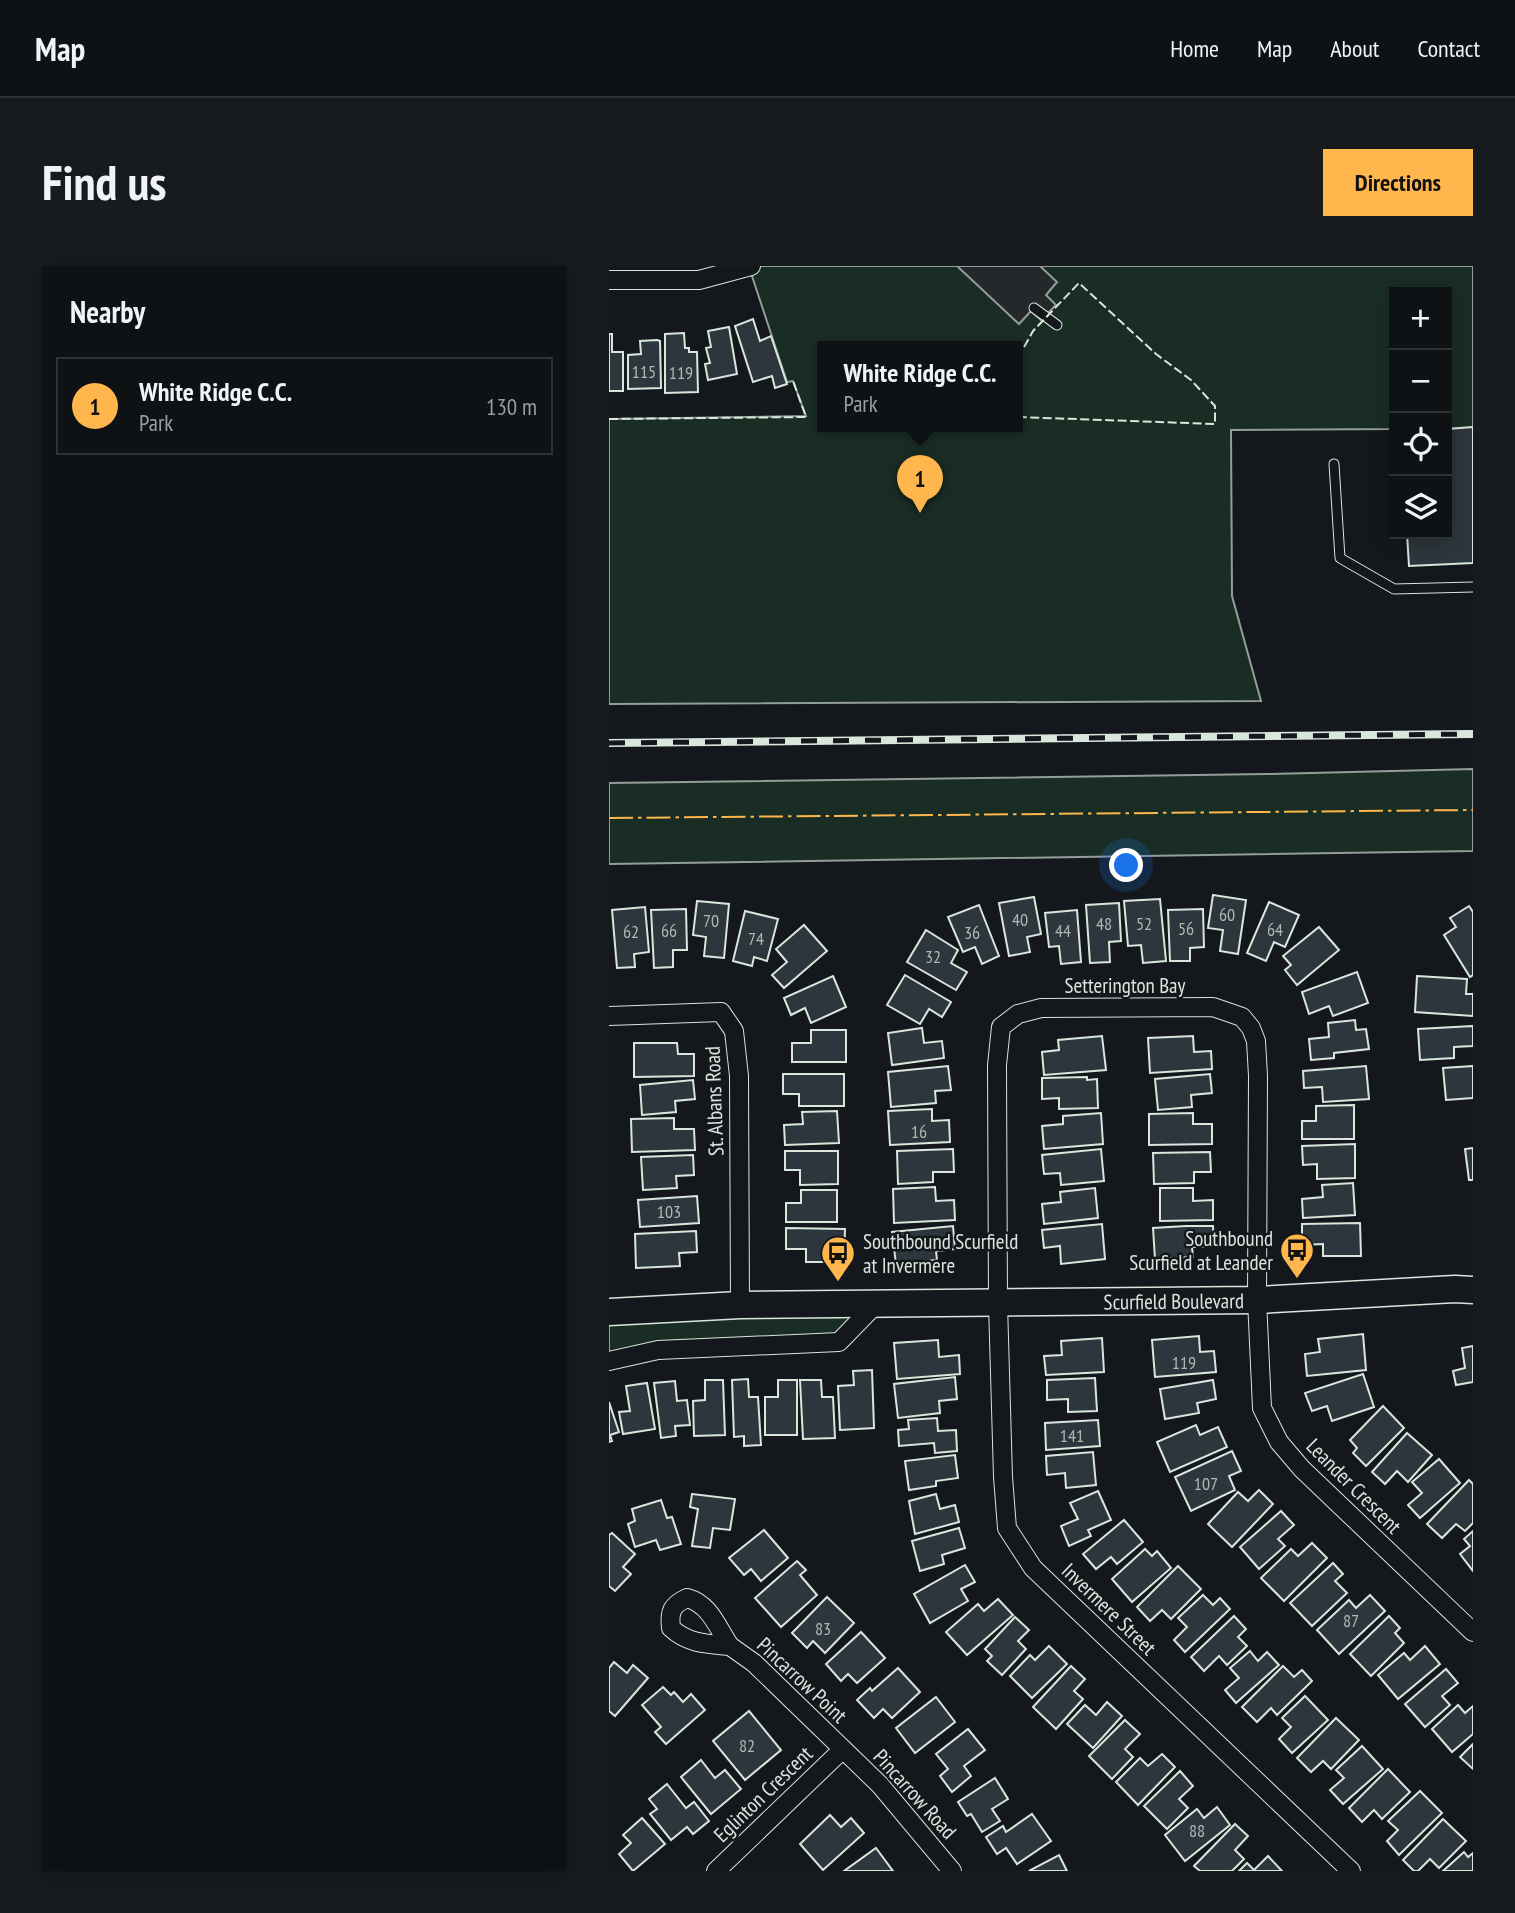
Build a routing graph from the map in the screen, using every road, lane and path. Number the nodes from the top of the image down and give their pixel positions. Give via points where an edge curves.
1 (751, 266) edge
2 (621, 275) edge
3 (1034, 308) dead end
4 (1057, 325) dead end
5 (1334, 464) dead end
6 (1473, 587) edge
7 (609, 1016) edge
8 (1473, 1290) edge
9 (1257, 1300) junction
10 (876, 1304) junction
11 (998, 1304) junction
12 (740, 1305) junction
13 (609, 1312) edge
14 (609, 1361) edge
15 (1473, 1632) edge
16 (730, 1646) dead end
17 (842, 1750) junction
18 (716, 1871) edge
19 (952, 1871) edge
20 (1352, 1871) edge

1 - 2 street via 699,280
3 - 4 lane
5 - 6 lane via 1341,558 1394,589
7 - 12 street, St. Albans Road via 721,1012 734,1031 739,1076
8 - 9 street, Scurfield Boulevard
9 - 11 street, Scurfield Boulevard
9 - 11 street, Setterington Bay via 1258,1076 1257,1041 1251,1028 1242,1017 1213,1007 1041,1008 1019,1014 1002,1027 997,1065
9 - 15 street, Leander Crescent via 1262,1408 1279,1442
10 - 11 street, Scurfield Boulevard
10 - 12 street, Scurfield Boulevard
10 - 14 street via 839,1342 658,1350
11 - 20 street, Invermere Street via 1007,1528 1033,1568
12 - 13 street, Scurfield Boulevard
16 - 17 street, Pincarrow Point via 754,1663
17 - 18 street, Eglinton Crescent
17 - 19 street, Pincarrow Road via 880,1785

